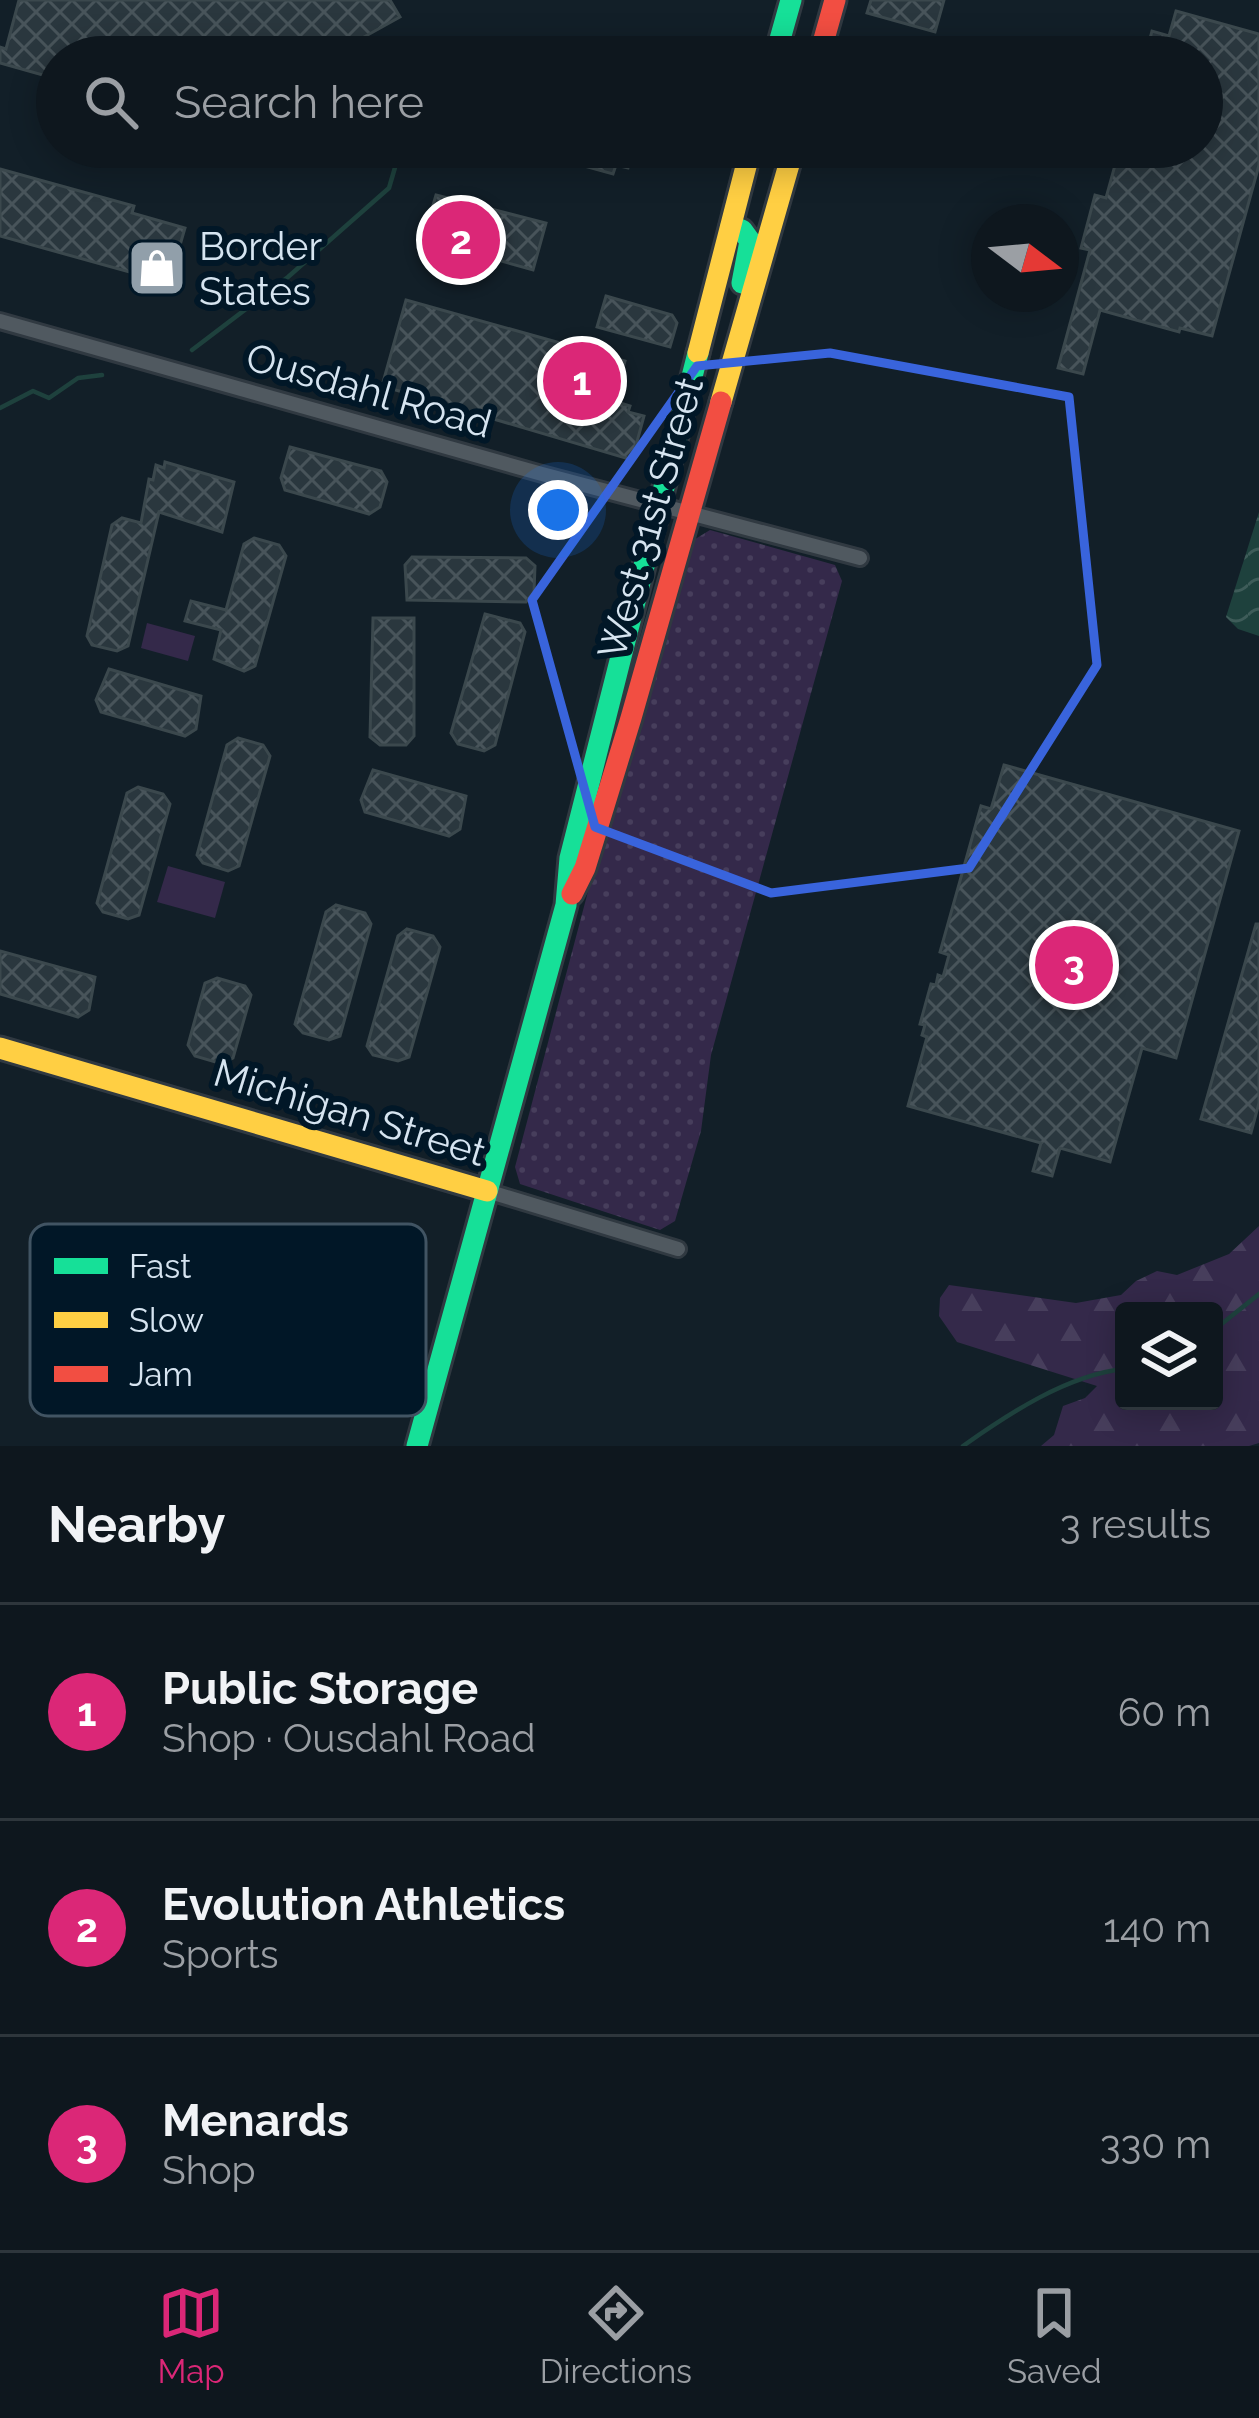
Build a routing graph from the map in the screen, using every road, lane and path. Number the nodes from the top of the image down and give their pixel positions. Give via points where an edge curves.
1 (791, 0) edge
2 (835, 0) edge
3 (782, 36) edge
4 (825, 36) edge
5 (746, 168) edge
6 (788, 168) edge
7 (731, 226) junction
8 (0, 321) edge
9 (740, 338) junction
10 (661, 505) junction
11 (689, 513) junction
12 (860, 559) dead end
13 (566, 905) junction
14 (0, 1048) edge
15 (487, 1191) junction
16 (678, 1249) dead end
17 (426, 1413) edge
18 (425, 1416) edge
19 (417, 1446) edge

1 - 3 main road
2 - 4 main road
5 - 7 main road, West 31st Street
6 - 9 main road, West 31st Street
7 - 9 main road via 750,241
7 - 10 main road, West 31st Street
8 - 10 street, Ousdahl Road
9 - 11 main road, West 31st Street
10 - 11 street, Ousdahl Road
10 - 13 main road, West 31st Street via 570,858
11 - 12 street, Ousdahl Road
11 - 13 main road, West 31st Street via 585,868
13 - 15 main road, West 31st Street
14 - 15 main road, Michigan Street
15 - 16 street, Michigan Street
15 - 17 main road, West 31st Street
18 - 19 main road, West 31st Street

